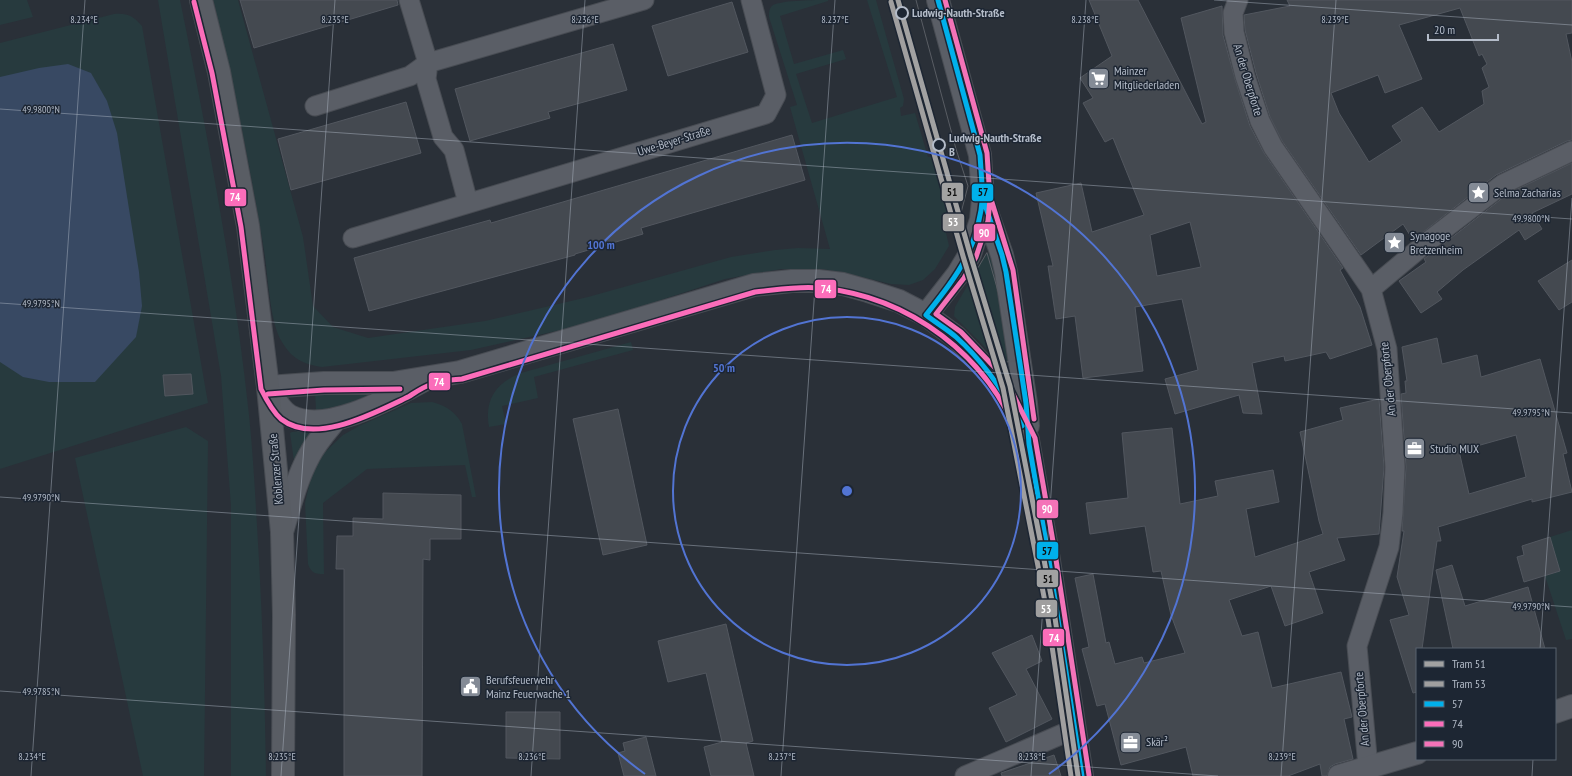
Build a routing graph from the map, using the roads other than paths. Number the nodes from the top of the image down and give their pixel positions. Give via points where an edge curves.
1 (201, 0) edge
2 (408, 0) edge
3 (644, 0) edge
4 (751, 0) edge
5 (938, 0) edge
6 (1238, 0) edge
7 (428, 62) junction
8 (315, 106) dead end
9 (1572, 151) edge
10 (983, 200) junction
11 (468, 203) junction
12 (353, 238) dead end
13 (1371, 290) junction
14 (926, 315) junction
15 (430, 377) junction
16 (268, 387) junction
17 (336, 419) junction
18 (1028, 440) junction
19 (282, 532) junction
20 (1572, 706) edge
21 (1556, 712) edge
22 (1074, 729) junction
23 (1416, 753) edge
24 (1368, 767) junction
25 (283, 776) edge
26 (965, 776) edge
27 (1082, 776) edge
28 (1339, 776) edge

1 - 16 main road, Koblenzer Straße via 219,72 248,226
2 - 7 street
3 - 7 street
4 - 11 street, Uwe-Beyer-Straße via 776,95 766,114
5 - 10 street via 980,155
6 - 13 street, An der Oberpforte via 1233,13 1234,32 1260,121 1273,147
7 - 8 street via 410,76
7 - 11 street via 426,79 443,137 454,150
9 - 13 street via 1503,184 1426,243
10 - 14 street via 981,220 970,254
10 - 18 street via 1006,272 1026,403
11 - 12 street, Uwe-Beyer-Straße
13 - 24 street, An der Oberpforte via 1387,350 1395,475 1389,547 1357,646
14 - 15 street via 899,301 843,284 792,281 754,286 460,372
14 - 18 street via 956,337 993,376 1003,389
15 - 16 street via 393,383 324,383
15 - 17 street via 379,403
16 - 17 street via 280,408 289,415 314,421
16 - 19 main road, Koblenzer Straße
17 - 19 street via 309,456 294,490
18 - 22 street
19 - 25 main road, Koblenzer Straße
20 - 21 street
22 - 26 street
22 - 27 street
23 - 24 street
24 - 28 street

